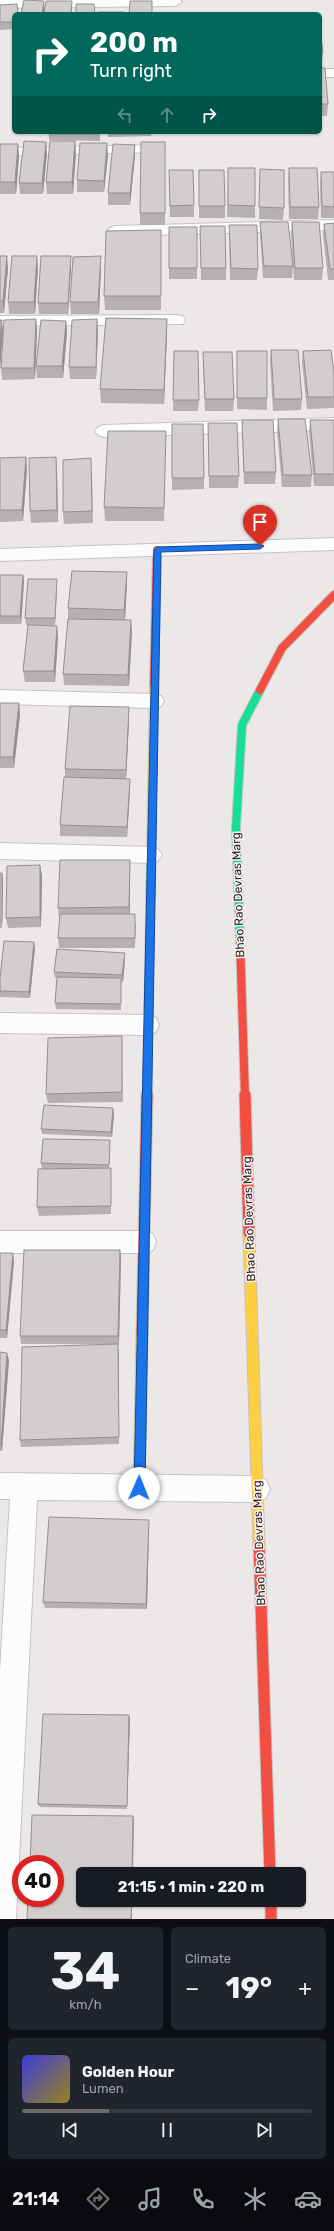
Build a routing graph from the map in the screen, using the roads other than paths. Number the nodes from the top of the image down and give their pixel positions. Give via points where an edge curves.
1 (175, 2) dead end
2 (0, 4) edge
3 (322, 73) edge
4 (334, 73) edge
5 (158, 148) edge
6 (0, 152) edge
7 (334, 225) edge
8 (108, 231) edge
9 (177, 320) dead end
10 (0, 321) edge
11 (334, 424) edge
12 (104, 431) dead end
13 (334, 544) edge
14 (157, 550) junction
15 (0, 555) edge
16 (334, 595) edge
17 (0, 697) edge
18 (154, 701) junction
19 (0, 851) edge
20 (151, 855) junction
21 (0, 1023) edge
22 (148, 1025) junction
23 (0, 1242) edge
24 (144, 1242) junction
25 (12, 1487) edge
26 (139, 1488) junction
27 (258, 1489) junction
28 (270, 1867) edge
29 (271, 1907) edge
30 (1, 1919) edge
31 (271, 1919) edge

1 - 2 street
3 - 4 street
5 - 6 street
7 - 8 street
9 - 10 street
11 - 12 street
13 - 14 street
14 - 15 street
14 - 18 street
16 - 27 street, Bhao Rao Devras Marg via 282,648 242,725 236,827
17 - 18 street
18 - 20 street
19 - 20 street
20 - 22 street
21 - 22 street
22 - 24 street
23 - 24 street
24 - 26 street
25 - 26 street
25 - 30 street
26 - 27 street
27 - 28 street, Bhao Rao Devras Marg
29 - 31 street

